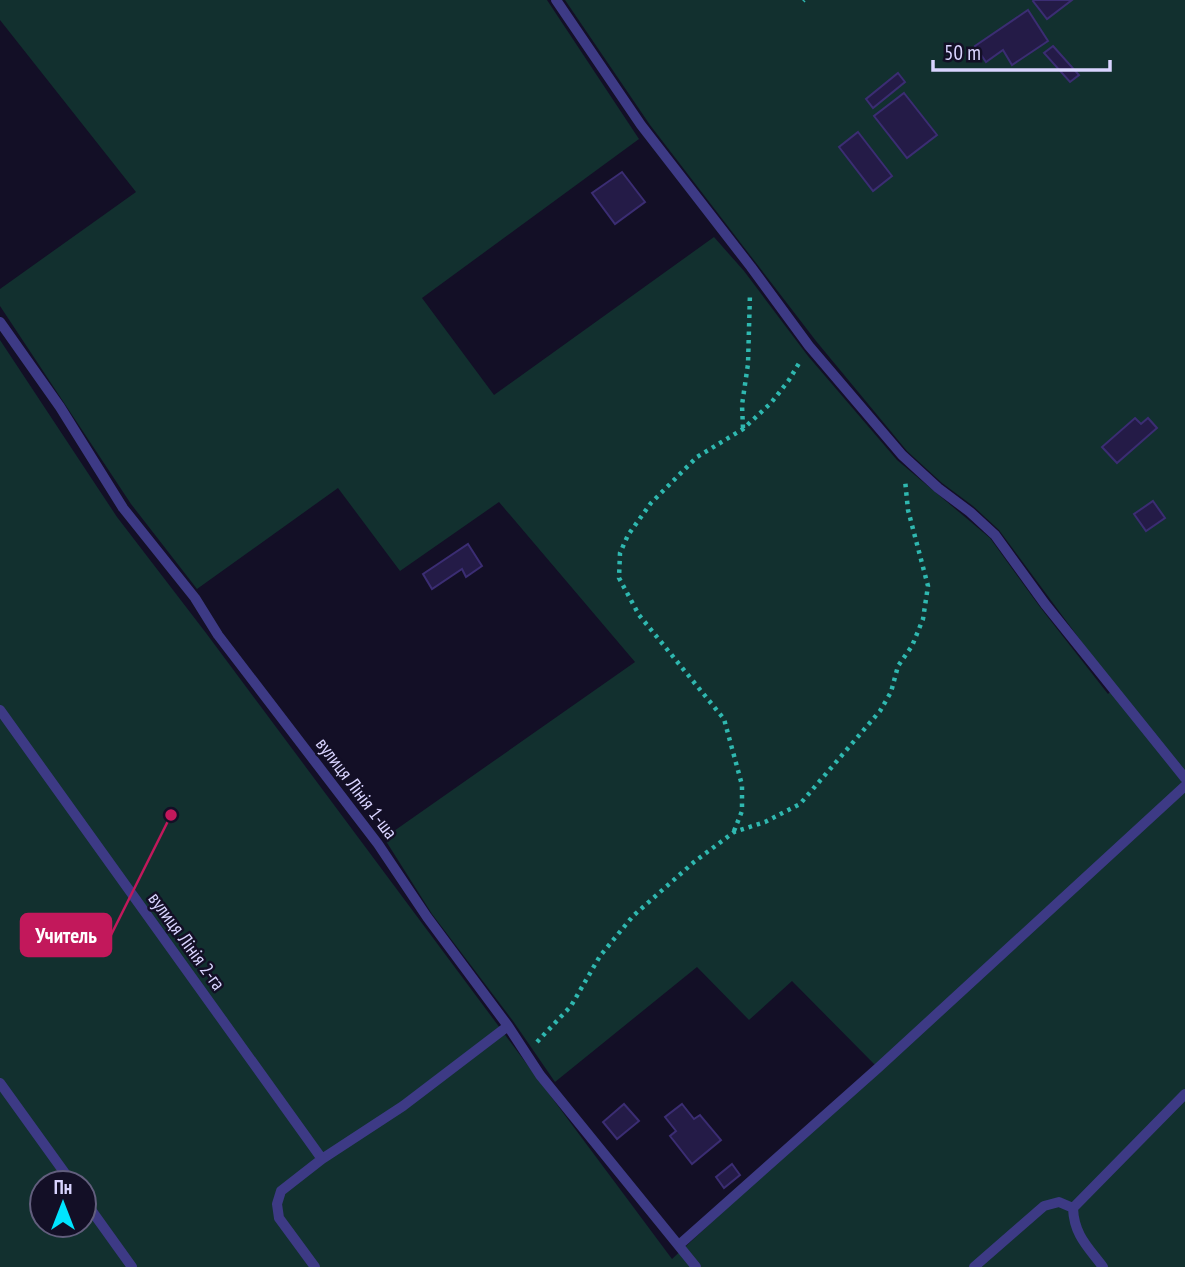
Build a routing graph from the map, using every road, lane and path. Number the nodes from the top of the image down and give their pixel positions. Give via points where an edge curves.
1 (556, 0) edge
2 (751, 267) junction
3 (0, 323) edge
4 (809, 346) junction
5 (743, 429) junction
6 (902, 455) junction
7 (0, 710) edge
8 (1185, 778) edge
9 (1185, 786) edge
10 (734, 832) junction
11 (508, 1026) junction
12 (526, 1054) junction
13 (0, 1083) edge
14 (1185, 1094) edge
15 (322, 1159) junction
16 (62, 1169) edge
17 (1073, 1208) junction
18 (98, 1220) edge
19 (679, 1245) junction
20 (132, 1267) edge
21 (315, 1267) edge
22 (696, 1267) edge
23 (974, 1267) edge
24 (1103, 1267) edge

1 - 2 lane via 641,125
2 - 4 lane
2 - 5 path
3 - 11 lane, вулиця Лінія 1-ша via 123,508 378,844
4 - 5 path via 771,403
4 - 6 lane
5 - 10 path via 697,457 651,503 628,535 620,554 619,578 639,615 724,719 742,785 743,811
6 - 8 lane via 995,535
6 - 10 path via 908,510 928,586 923,619 912,646 898,666 880,710 800,804
7 - 15 lane, вулиця Лінія 2-га
9 - 19 lane
10 - 12 path via 633,916 600,956 571,1006
11 - 12 lane, вулиця Лінія 1-ша
11 - 15 lane
12 - 19 lane, вулиця Лінія 1-ша
13 - 16 lane
14 - 17 lane
15 - 21 lane via 281,1191 277,1204 279,1218
17 - 23 lane via 1059,1202 1044,1206
17 - 24 lane via 1074,1224
18 - 20 lane
19 - 22 lane, вулиця Лінія 1-ша

